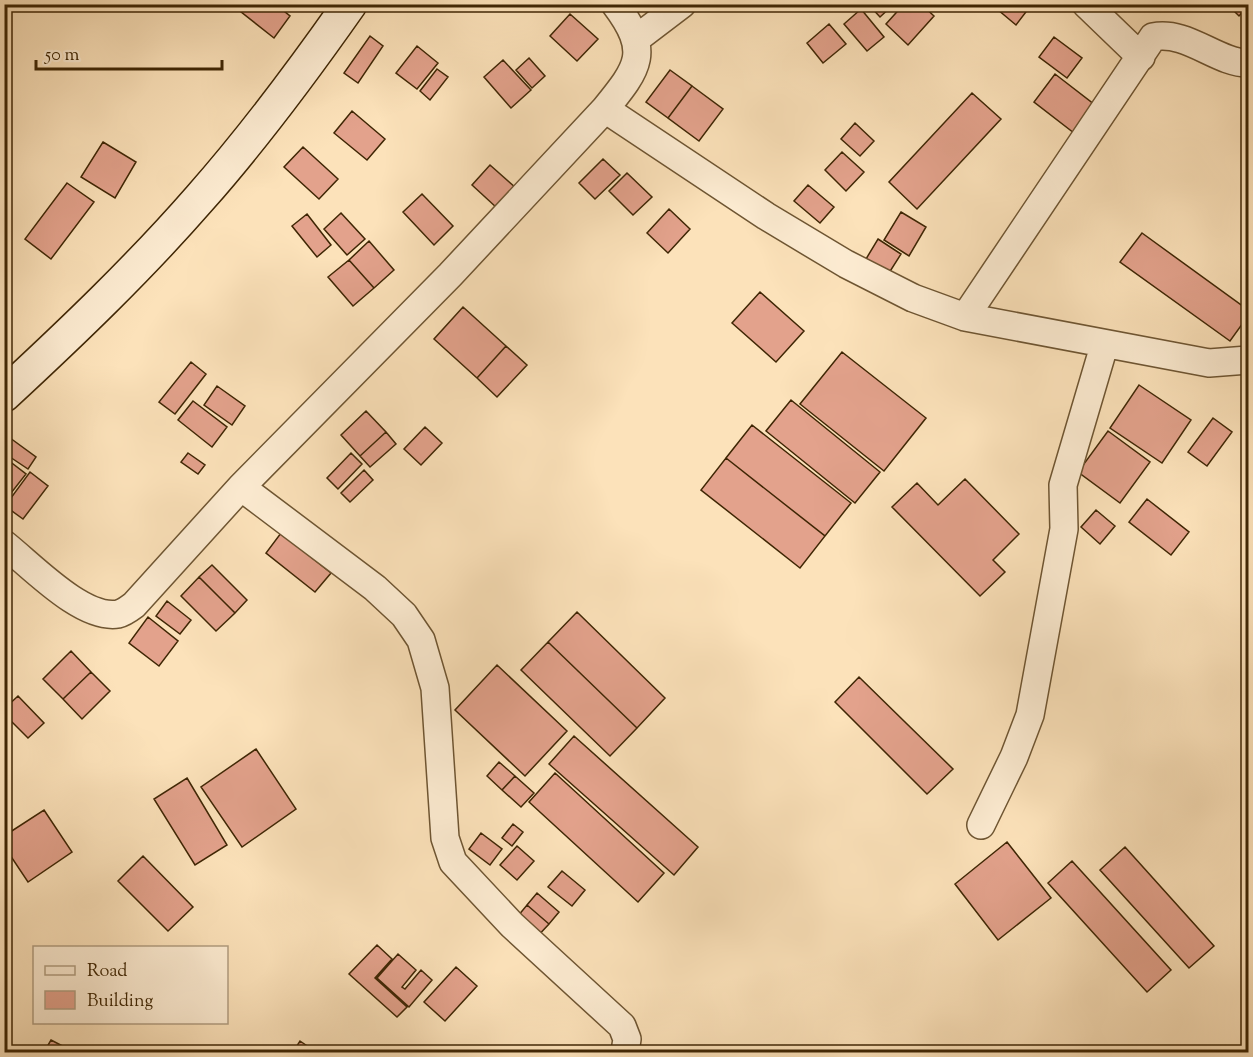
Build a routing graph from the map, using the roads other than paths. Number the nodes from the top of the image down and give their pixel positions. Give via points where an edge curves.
1 (350, 4) edge
2 (615, 4) edge
3 (682, 4) edge
4 (1086, 4) edge
5 (636, 39) junction
6 (1141, 57) junction
7 (1248, 63) edge
8 (605, 110) junction
9 (965, 317) junction
10 (1104, 346) junction
11 (1248, 360) edge
12 (4, 395) edge
13 (241, 487) junction
14 (4, 544) edge
15 (981, 825) dead end
16 (625, 1053) edge

1 - 12 street via 302,72 200,199 88,318
2 - 5 street
3 - 5 street
4 - 6 street
5 - 8 street via 636,65
6 - 7 street via 1153,37 1163,35
6 - 9 street
8 - 9 street via 846,264 913,298
8 - 13 street via 450,275
9 - 10 street
10 - 11 street via 1209,363
10 - 15 street via 1064,484 1064,529 1030,715
13 - 14 street via 134,605 119,614 81,606
13 - 16 street via 375,588 404,615 421,640 435,688 445,838 453,862 512,925 622,1026 627,1039

